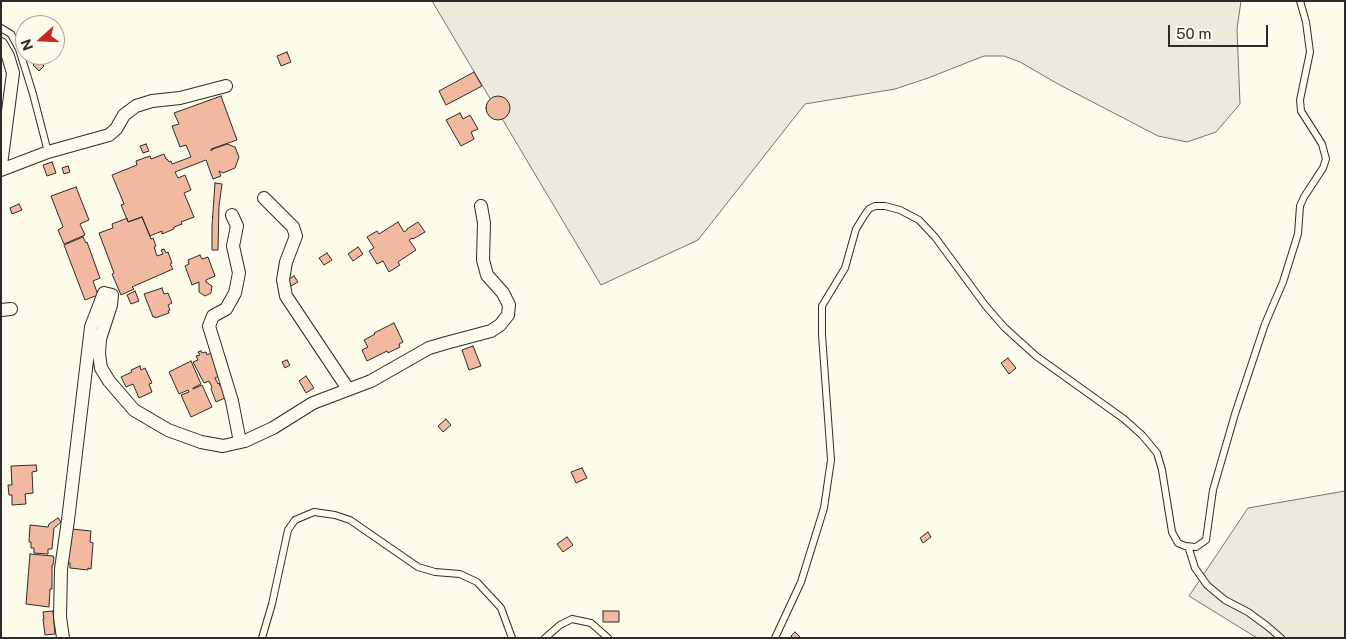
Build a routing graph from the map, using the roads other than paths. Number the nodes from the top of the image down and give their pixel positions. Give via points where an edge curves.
1 (1300, 1) edge
2 (1, 28) edge
3 (1, 44) edge
4 (226, 86) dead end
5 (48, 152) junction
6 (1, 165) edge
7 (1, 170) edge
8 (264, 198) dead end
9 (481, 206) dead end
10 (232, 215) dead end
11 (348, 389) junction
12 (240, 442) junction
13 (1188, 546) junction
14 (63, 638) edge
15 (262, 638) edge
16 (512, 638) edge
17 (545, 638) edge
18 (608, 638) edge
19 (775, 638) edge
20 (1281, 638) edge

1 - 13 lane via 1310,52 1300,100 1302,111 1322,144 1326,159 1300,206 1298,234 1286,274 1265,324 1213,490 1206,540 1196,547
2 - 5 lane via 11,34 19,49
3 - 6 street via 13,73
4 - 5 street via 136,106 109,134
5 - 7 street
8 - 11 street via 293,227 296,236 282,280 286,296
9 - 11 street via 483,260 487,275 509,305 508,315 491,332 429,348 371,381
10 - 12 street via 237,226 233,246 239,273 235,293 226,309 213,316 209,326 232,401
11 - 12 street via 313,403 273,428
12 - 14 street via 223,446 201,442 168,430 134,410 101,368 100,338 112,295 104,293 91,327 61,569
13 - 19 lane via 1178,543 1172,532 1157,453 1142,435 1036,356 1004,327 920,220 900,210 875,206 869,209 856,229 845,268 822,306 831,460 824,508 801,582
13 - 20 lane via 1195,568 1207,585
15 - 16 lane via 288,530 295,520 314,512 350,520 418,567 460,574 477,582 502,608
17 - 18 lane via 572,619 591,623

